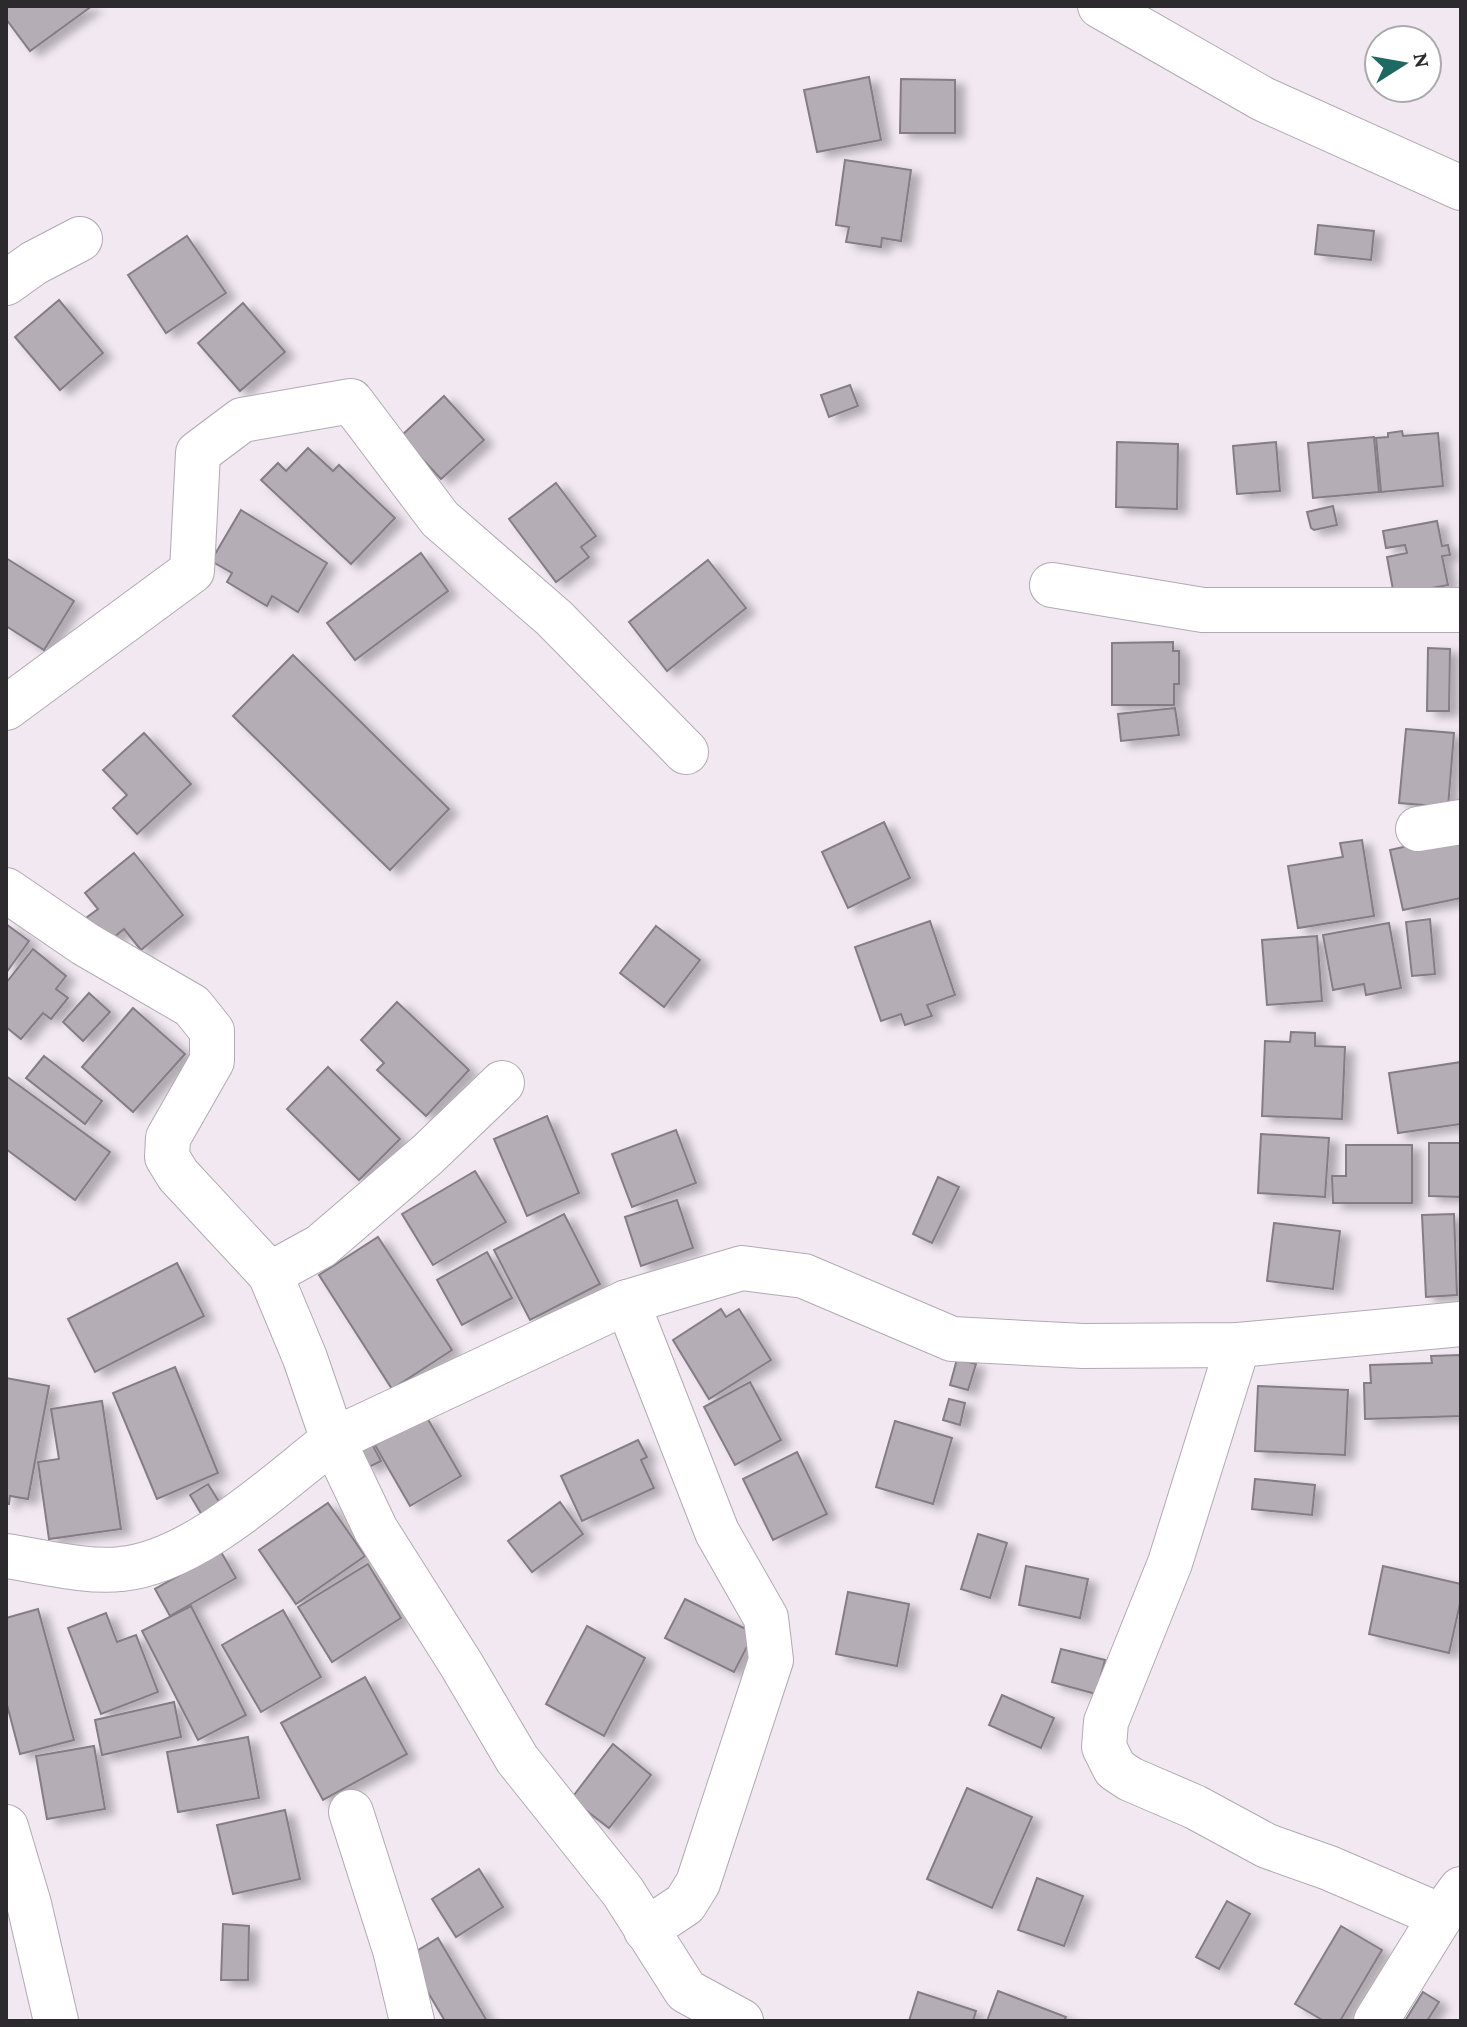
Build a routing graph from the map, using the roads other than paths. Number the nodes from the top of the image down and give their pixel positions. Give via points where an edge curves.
1 (1100, 6) edge
2 (1461, 188) edge
3 (80, 239) dead end
4 (6, 283) edge
5 (1052, 585) dead end
6 (1461, 610) edge
7 (6, 708) edge
8 (686, 752) dead end
9 (1461, 822) edge
10 (1418, 829) dead end
11 (6, 890) edge
12 (502, 1083) dead end
13 (270, 1274) junction
14 (627, 1302) junction
15 (1461, 1324) edge
16 (1238, 1345) junction
17 (333, 1440) junction
18 (6, 1556) edge
19 (351, 1812) dead end
20 (6, 1827) edge
21 (1451, 1902) edge
22 (646, 1930) junction
23 (56, 2021) edge
24 (412, 2021) edge
25 (741, 2021) edge
26 (1376, 2021) edge

1 - 2 street via 1263,99
3 - 4 street
5 - 6 street via 1203,610
7 - 8 street via 192,571 198,453 242,420 351,401 440,519 554,618
9 - 10 street
11 - 13 street via 85,944 192,1006 212,1031 212,1061 168,1138 167,1157
12 - 13 street via 321,1246
13 - 17 street
14 - 16 street via 742,1268 804,1276 952,1339 1083,1346
14 - 17 street
14 - 22 street via 717,1532 766,1618 771,1660 698,1883 685,1904
15 - 16 street
16 - 21 street via 1170,1563 1106,1722 1104,1747 1115,1769 1130,1779 1267,1846
17 - 18 street via 214,1531 149,1565 100,1569
17 - 22 street via 376,1530 517,1759 623,1892
19 - 24 street
20 - 23 street
21 - 26 street
22 - 25 street via 686,1991

